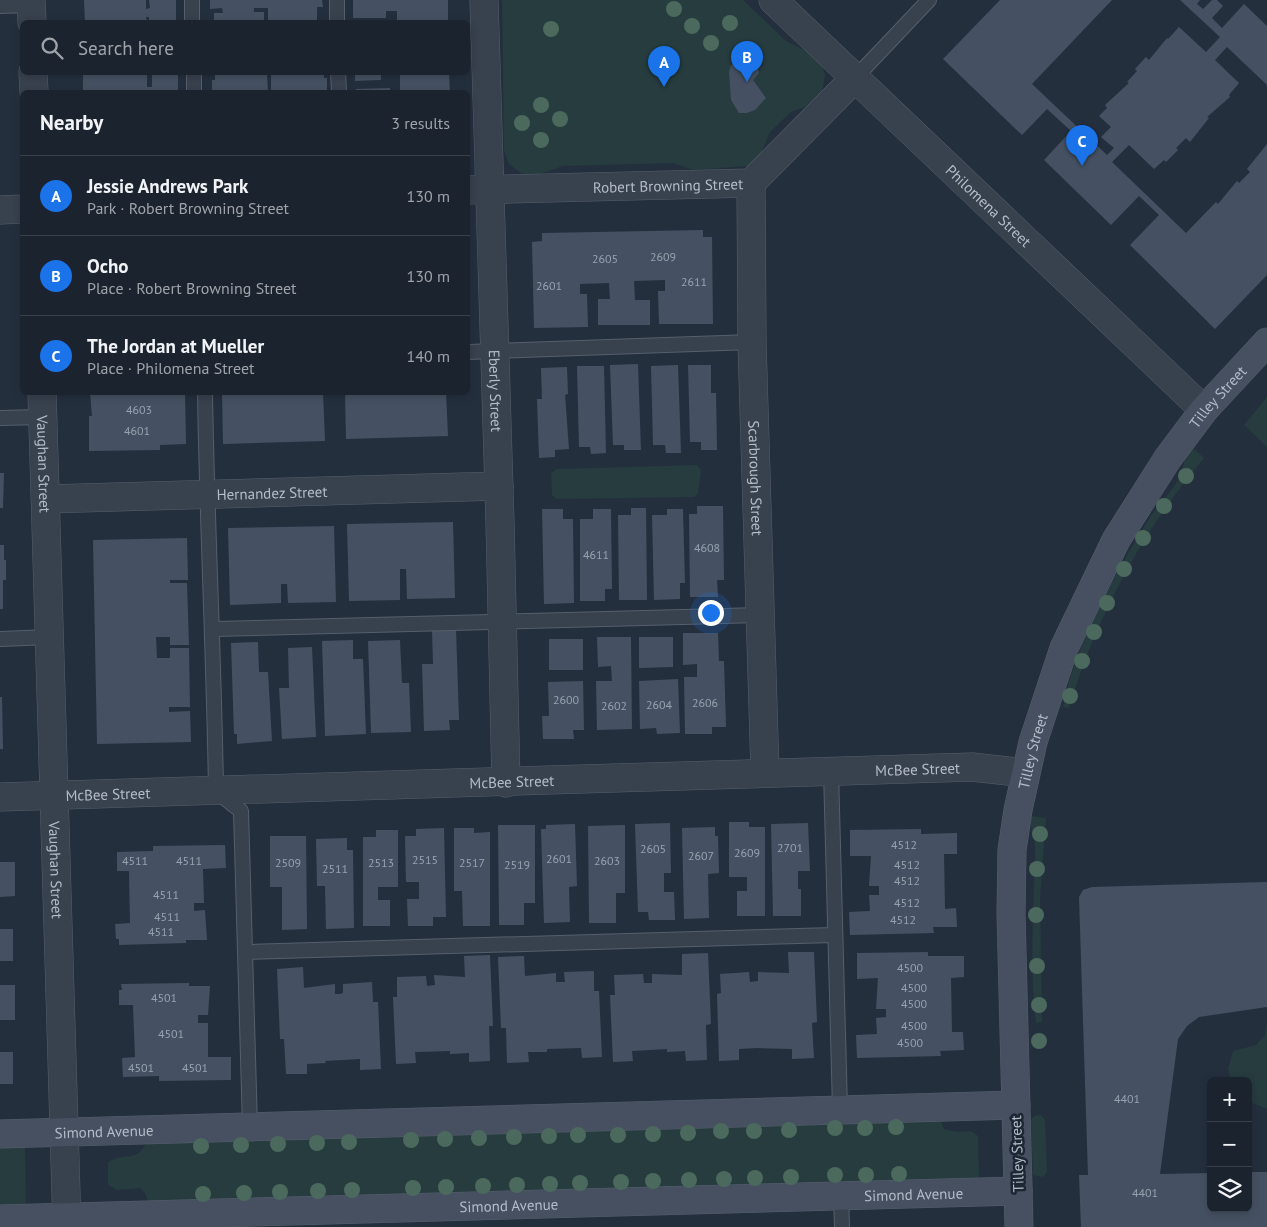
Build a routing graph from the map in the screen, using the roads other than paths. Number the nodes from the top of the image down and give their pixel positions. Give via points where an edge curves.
1 (192, 0) edge
2 (337, 0) edge
3 (484, 0) edge
4 (773, 0) edge
5 (929, 0) edge
6 (0, 6) edge
7 (31, 9) edge
8 (192, 20) edge
9 (337, 20) edge
10 (33, 75) edge
11 (194, 75) edge
12 (338, 75) edge
13 (855, 78) junction
14 (34, 90) edge
15 (194, 90) edge
16 (339, 90) edge
17 (751, 183) junction
18 (478, 189) edge
19 (20, 209) edge
20 (0, 210) edge
21 (752, 342) junction
22 (1267, 342) edge
23 (495, 351) junction
24 (470, 352) edge
25 (205, 395) edge
26 (43, 405) edge
27 (1204, 410) junction
28 (0, 418) edge
29 (499, 486) junction
30 (206, 495) junction
31 (46, 499) junction
32 (761, 615) junction
33 (501, 622) junction
34 (214, 629) junction
35 (50, 638) junction
36 (0, 639) edge
37 (831, 771) junction
38 (765, 773) junction
39 (1024, 773) junction
40 (506, 783) junction
41 (216, 791) junction
42 (55, 795) junction
43 (0, 797) edge
44 (834, 935) junction
45 (246, 952) junction
46 (1016, 1105) junction
47 (840, 1110) junction
48 (250, 1127) junction
49 (64, 1132) junction
50 (0, 1134) edge
51 (1018, 1191) junction
52 (841, 1195) junction
53 (0, 1219) edge
54 (254, 1220) edge
55 (67, 1222) edge
56 (842, 1227) edge
57 (1019, 1227) edge

1 - 8 lane
2 - 9 lane
3 - 18 street, Eberly Street
4 - 13 street, Philomena Street
5 - 13 lane
6 - 7 lane
10 - 14 street
11 - 15 lane
12 - 16 lane
13 - 17 street, Robert Browning Street
13 - 27 street, Philomena Street
17 - 18 street, Robert Browning Street
17 - 21 street, Scarbrough Street
18 - 23 street, Eberly Street
19 - 20 street
21 - 23 lane
21 - 32 street, Scarbrough Street
22 - 27 street, Tilley Street
23 - 24 lane
23 - 29 street, Eberly Street
25 - 30 lane
26 - 28 lane
26 - 31 street, Vaughan Street
27 - 39 street, Tilley Street via 1168,458 1116,540 1089,594 1064,648 1042,708
29 - 30 street, Hernandez Street
29 - 33 street, Eberly Street
30 - 31 street, Hernandez Street
30 - 34 lane
31 - 35 street, Vaughan Street
32 - 33 lane
32 - 38 street, Scarbrough Street
33 - 34 lane
33 - 40 street, Eberly Street
34 - 41 lane
35 - 36 lane
35 - 42 street, Vaughan Street
37 - 38 street, McBee Street
37 - 39 street, McBee Street via 972,767
37 - 44 lane
38 - 40 street, McBee Street
39 - 46 street, Tilley Street via 1012,850
40 - 41 street, McBee Street
41 - 42 street, McBee Street
41 - 45 lane via 241,811
42 - 43 street, McBee Street
42 - 49 street, Vaughan Street
44 - 45 lane
44 - 47 lane
45 - 48 lane
46 - 47 street, Simond Avenue
46 - 51 street, Tilley Street
47 - 48 street, Simond Avenue
48 - 49 street, Simond Avenue
49 - 50 street, Simond Avenue
49 - 55 street, Vaughan Street
51 - 52 street, Simond Avenue
51 - 57 street, Tilley Street
52 - 54 street, Simond Avenue
52 - 56 lane
53 - 55 street, Simond Avenue
54 - 55 street, Simond Avenue

